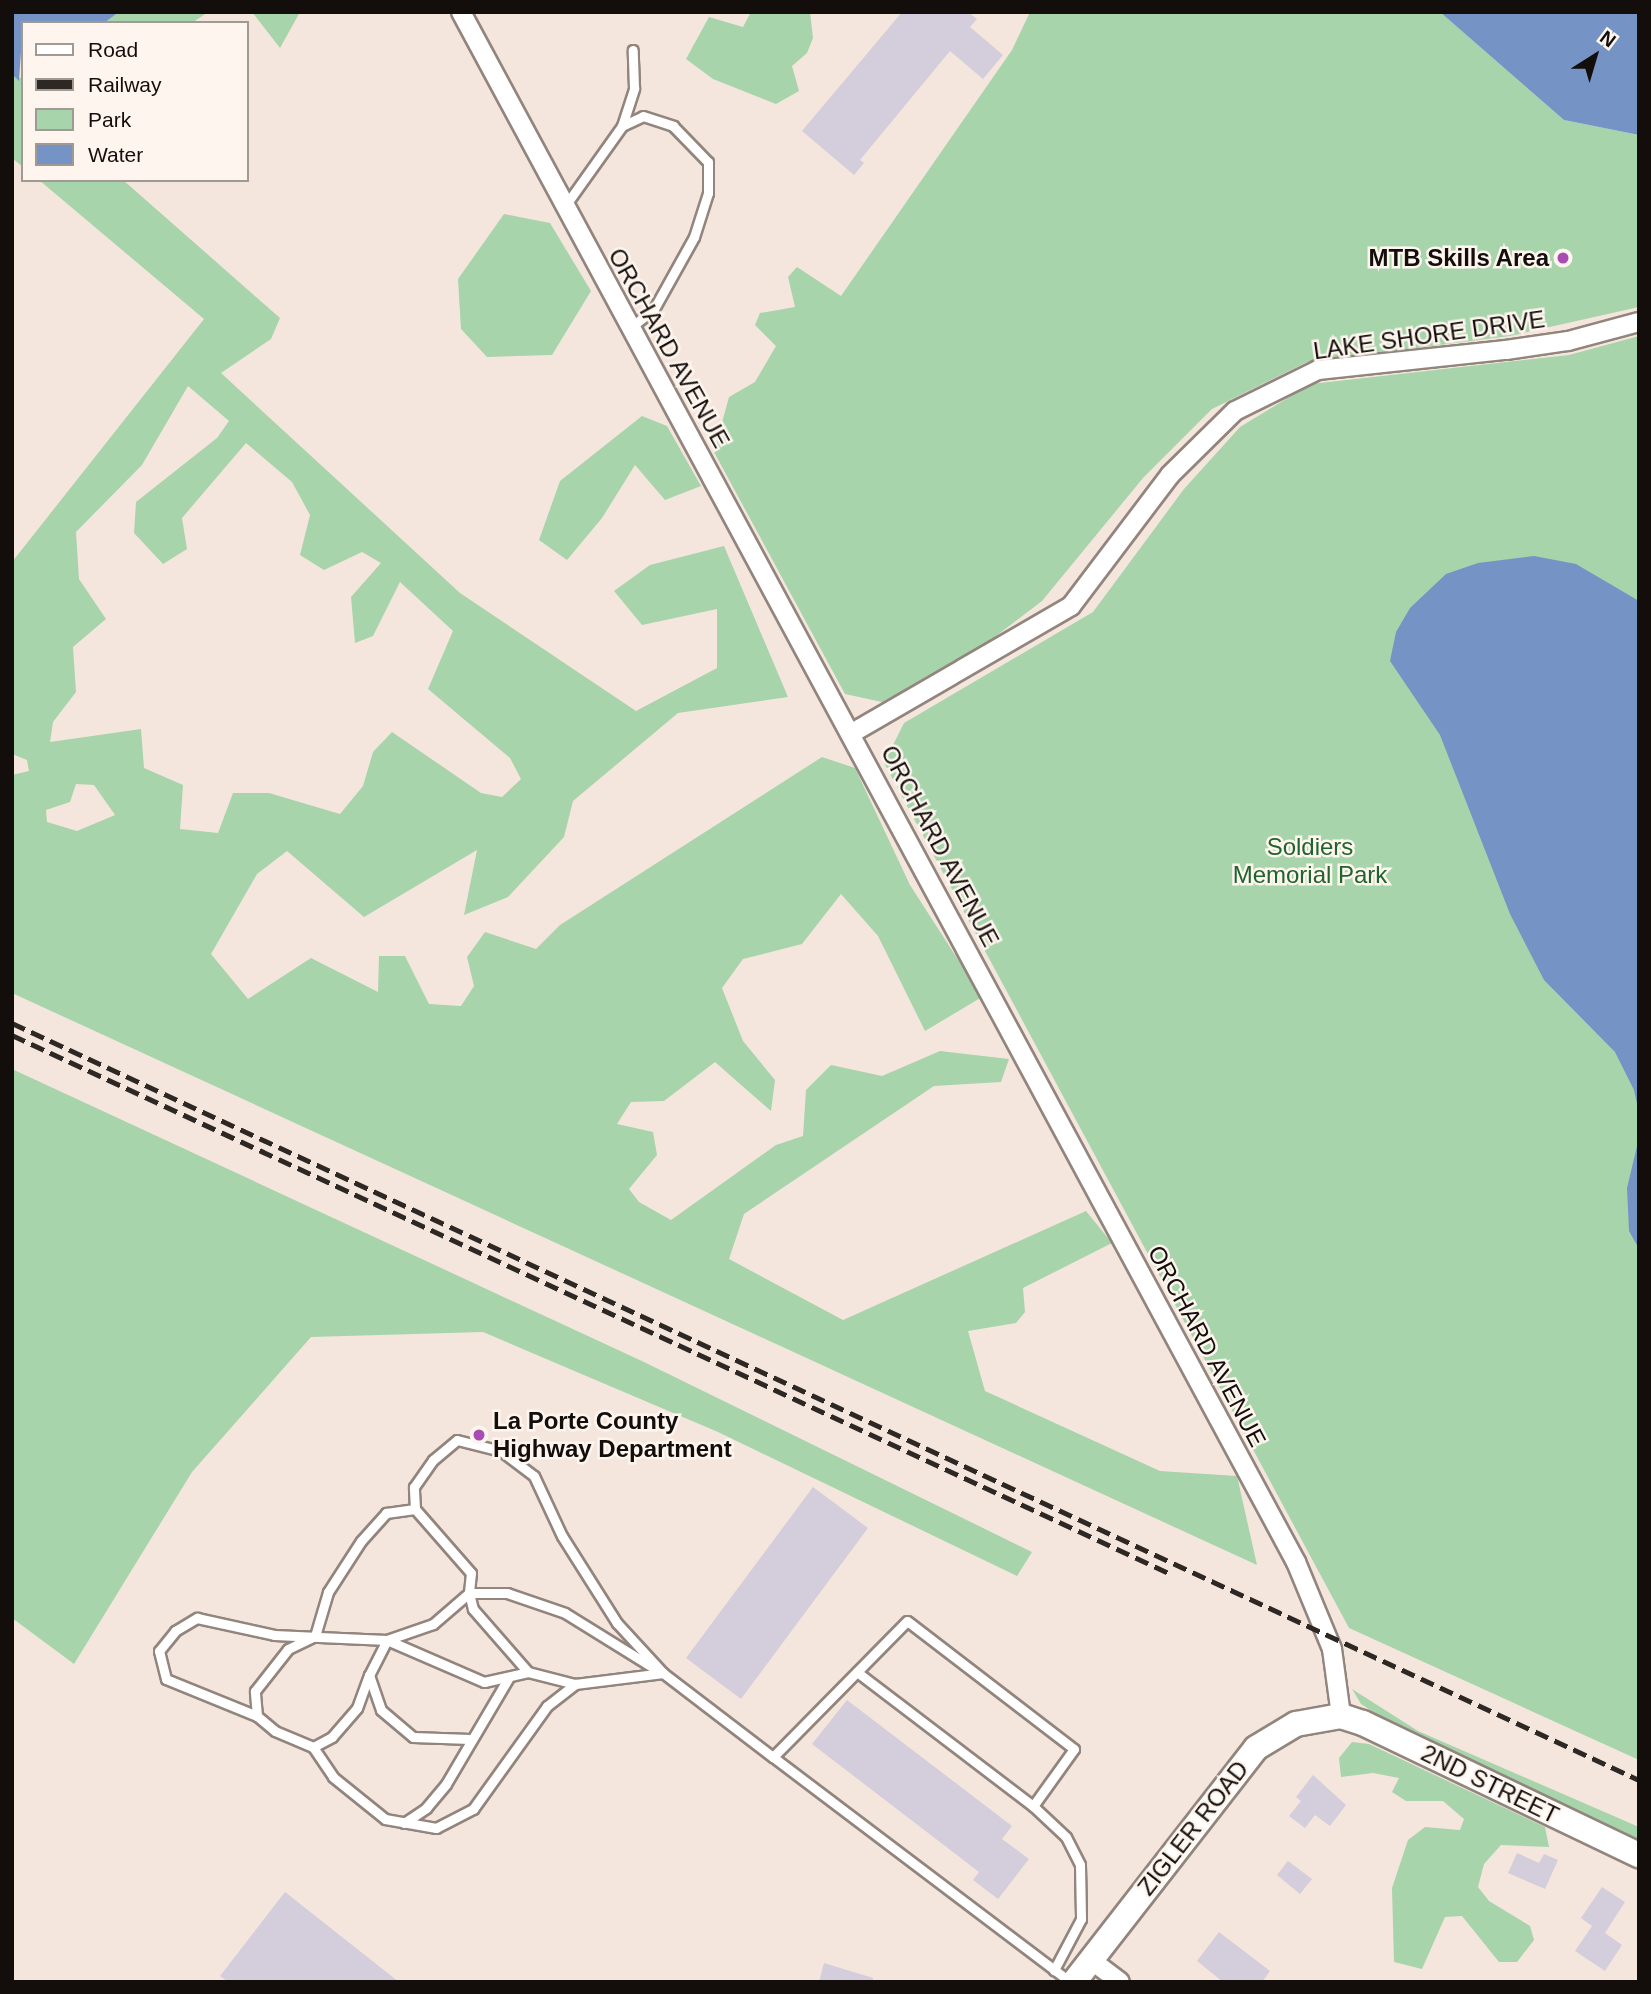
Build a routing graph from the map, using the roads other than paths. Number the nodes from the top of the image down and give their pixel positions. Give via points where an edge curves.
1 (461, 12) edge
2 (633, 50) dead end
3 (622, 125) junction
4 (564, 208) junction
5 (1639, 321) edge
6 (630, 328) junction
7 (852, 733) junction
8 (415, 1509) junction
9 (468, 1593) junction
10 (315, 1636) junction
11 (387, 1640) junction
12 (528, 1672) junction
13 (857, 1672) junction
14 (663, 1673) junction
15 (369, 1675) junction
16 (509, 1677) junction
17 (575, 1684) junction
18 (257, 1716) junction
19 (1340, 1716) junction
20 (470, 1739) junction
21 (313, 1747) junction
22 (773, 1756) junction
23 (1033, 1806) junction
24 (404, 1823) junction
25 (1639, 1855) edge
26 (1091, 1960) junction
27 (1066, 1978) edge
28 (1120, 1982) edge

1 - 4 street, ORCHARD AVENUE
2 - 3 lane via 634,88
3 - 4 lane
3 - 6 lane via 643,116 673,126 708,162 708,193 694,237 654,309
4 - 6 street, ORCHARD AVENUE
5 - 7 street, LAKE SHORE DRIVE via 1530,347 1318,370 1235,411 1170,475 1071,606
6 - 7 street, ORCHARD AVENUE
7 - 19 street, ORCHARD AVENUE via 1296,1562 1332,1649
8 - 9 lane via 471,1573
8 - 10 lane via 386,1513 361,1541 328,1592
8 - 14 lane via 414,1487 433,1460 457,1440 501,1451 534,1476 562,1536 617,1623
9 - 11 lane via 433,1624
9 - 12 lane via 473,1609
9 - 14 lane via 507,1593 565,1613
10 - 11 lane
10 - 18 lane via 288,1649 269,1668 255,1691
10 - 18 lane via 274,1635 197,1618 175,1632 159,1651 166,1679
11 - 15 lane
11 - 16 lane via 484,1682
12 - 16 lane
12 - 17 lane
13 - 22 lane
13 - 23 lane
13 - 23 lane via 907,1621 1074,1749
14 - 17 lane
14 - 22 lane
15 - 20 lane via 381,1710 412,1737
15 - 21 lane via 357,1707 332,1737
16 - 20 lane
17 - 24 lane via 547,1706 473,1809 436,1828
18 - 21 lane via 275,1731
19 - 25 street, 2ND STREET
19 - 26 street, ZIGLER ROAD via 1296,1724 1256,1748
20 - 24 lane via 446,1784 426,1808
21 - 24 lane via 333,1777 385,1819
22 - 27 lane
23 - 27 lane via 1066,1838 1080,1865 1081,1919
26 - 27 street, ZIGLER ROAD
26 - 28 street

